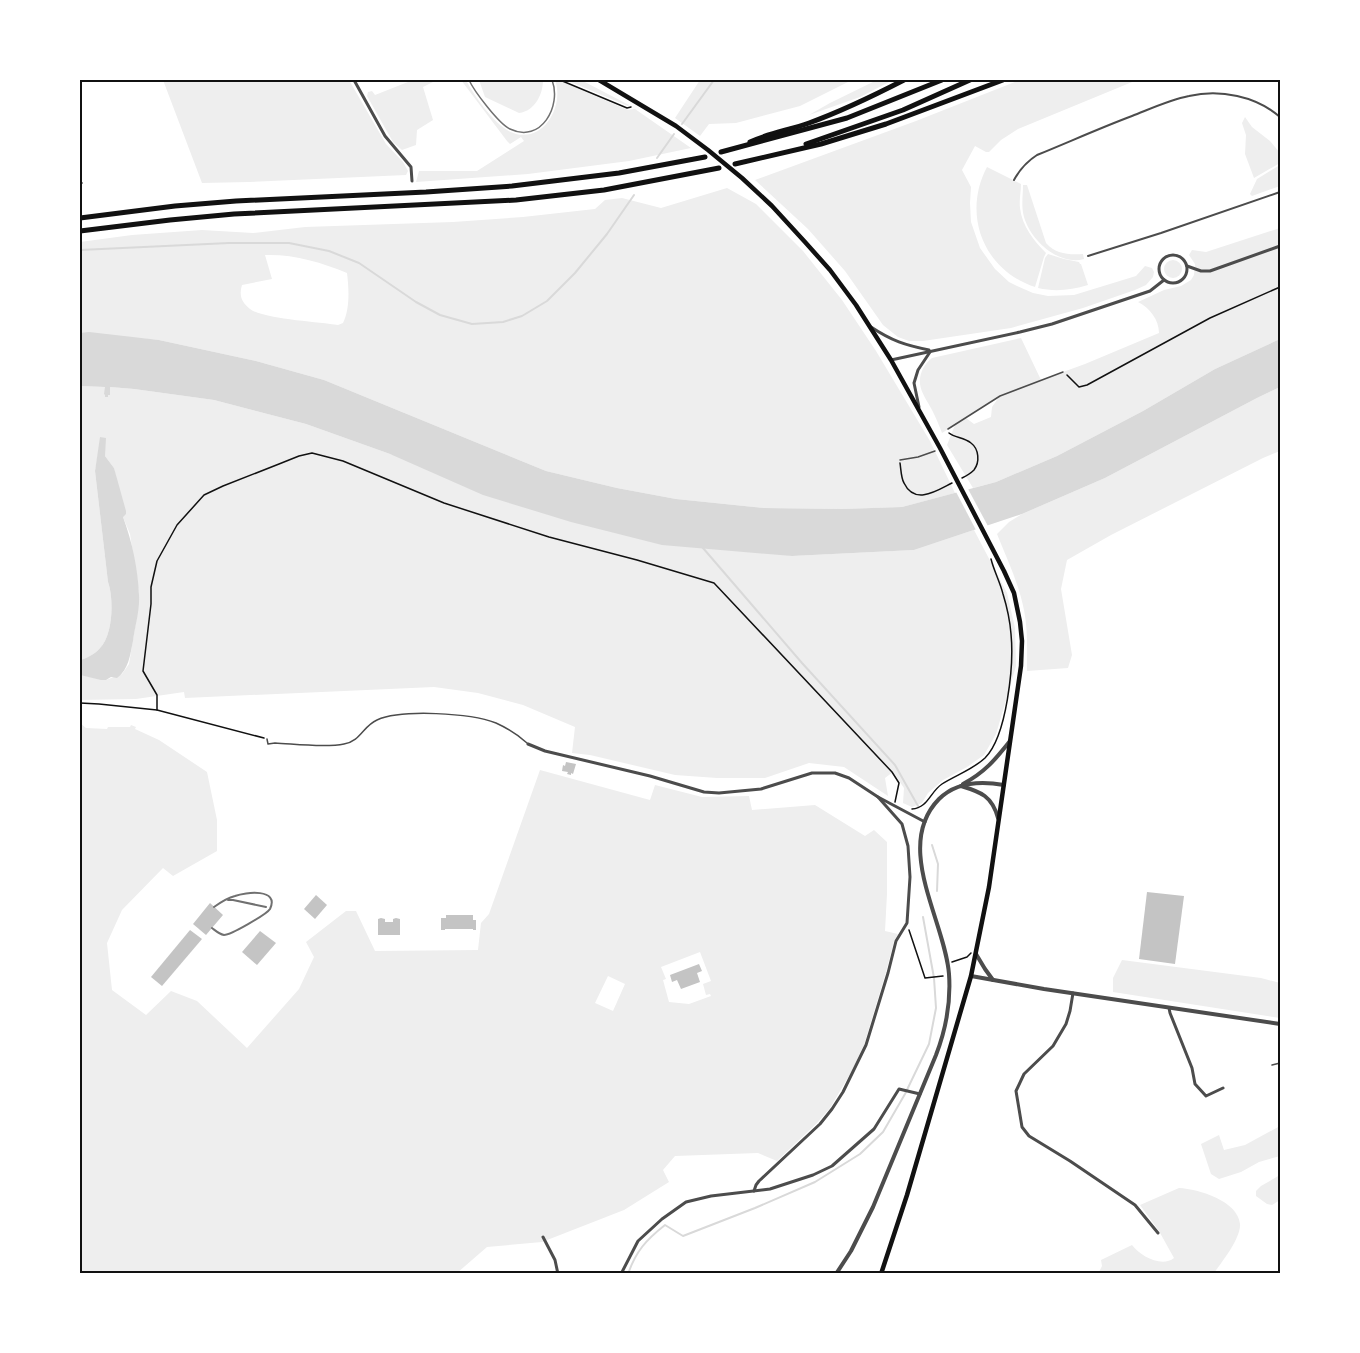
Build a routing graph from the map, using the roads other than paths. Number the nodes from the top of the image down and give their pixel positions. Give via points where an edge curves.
1 (354, 80) edge
2 (599, 80) edge
3 (904, 80) edge
4 (942, 80) edge
5 (970, 80) edge
6 (1003, 80) edge
7 (1281, 117) edge
8 (729, 151) junction
9 (721, 152) dead end
10 (779, 153) junction
11 (705, 157) dead end
12 (735, 164) dead end
13 (719, 168) dead end
14 (1014, 180) dead end
15 (412, 181) dead end
16 (1281, 192) edge
17 (80, 218) edge
18 (80, 231) edge
19 (1281, 246) edge
20 (1088, 256) dead end
21 (1187, 266) junction
22 (1164, 280) junction
23 (871, 327) junction
24 (930, 350) junction
25 (891, 360) junction
26 (1063, 372) road end
27 (920, 412) junction
28 (948, 429) road end
29 (935, 451) dead end
30 (900, 460) road end
31 (267, 739) road end
32 (1011, 740) junction
33 (528, 744) joint
34 (1004, 784) junction
35 (960, 786) junction
36 (878, 797) junction
37 (999, 819) junction
38 (925, 822) junction
39 (976, 954) junction
40 (971, 976) junction
41 (994, 980) junction
42 (1073, 993) junction
43 (1169, 1008) junction
44 (1281, 1024) edge
45 (1281, 1063) edge
46 (1272, 1065) dead end
47 (1223, 1088) dead end
48 (920, 1094) junction
49 (754, 1191) junction
50 (1158, 1233) dead end
51 (543, 1238) dead end
52 (558, 1274) edge
53 (621, 1274) edge
54 (836, 1274) edge
55 (881, 1274) edge

1 - 15 street via 385,136 411,167
2 - 23 main road via 676,126 742,178 830,270
3 - 8 highway via 860,102
4 - 8 highway via 847,118
5 - 10 highway via 892,114
6 - 10 highway via 886,124
7 - 14 street via 1259,103 1230,94 1189,95 1037,155 1021,167
8 - 9 highway
10 - 12 highway
11 - 17 highway via 554,182 236,201
13 - 18 highway via 604,190 516,200 234,214
16 - 20 street
19 - 21 street via 1210,271
21 - 22 street via 1181,281
21 - 22 street via 1178,256 1166,258 1160,269
22 - 24 street via 1146,293 1060,321
23 - 24 street via 893,341
23 - 25 main road
24 - 25 street
24 - 27 street via 914,383
25 - 27 main road
26 - 28 lane via 1000,396
27 - 32 main road via 1014,593 1022,632
29 - 30 lane
31 - 33 lane via 268,744 343,744 355,741 372,723 388,716 452,714 494,722
32 - 34 main road
32 - 35 street via 981,774
33 - 36 street via 705,792 761,789 812,773 835,773
34 - 35 street
34 - 37 main road
35 - 37 street via 988,798
35 - 38 street via 939,799
36 - 38 street
36 - 49 street via 902,824 908,846 907,923 896,941 866,1045 843,1092 820,1124 759,1181
37 - 39 main road
38 - 48 street via 921,845 923,875 948,962 950,993 945,1029
39 - 40 main road
39 - 41 street
40 - 41 street
40 - 55 main road
41 - 42 street
42 - 43 street
42 - 50 street via 1066,1024 1053,1046 1024,1074 1016,1091 1022,1126 1029,1136 1135,1205
43 - 44 street
43 - 47 street via 1195,1084 1206,1095
45 - 46 lane
48 - 49 street via 899,1089 874,1129 831,1166 793,1182
48 - 54 street via 873,1207
49 - 53 street via 686,1202 638,1241
51 - 52 street

